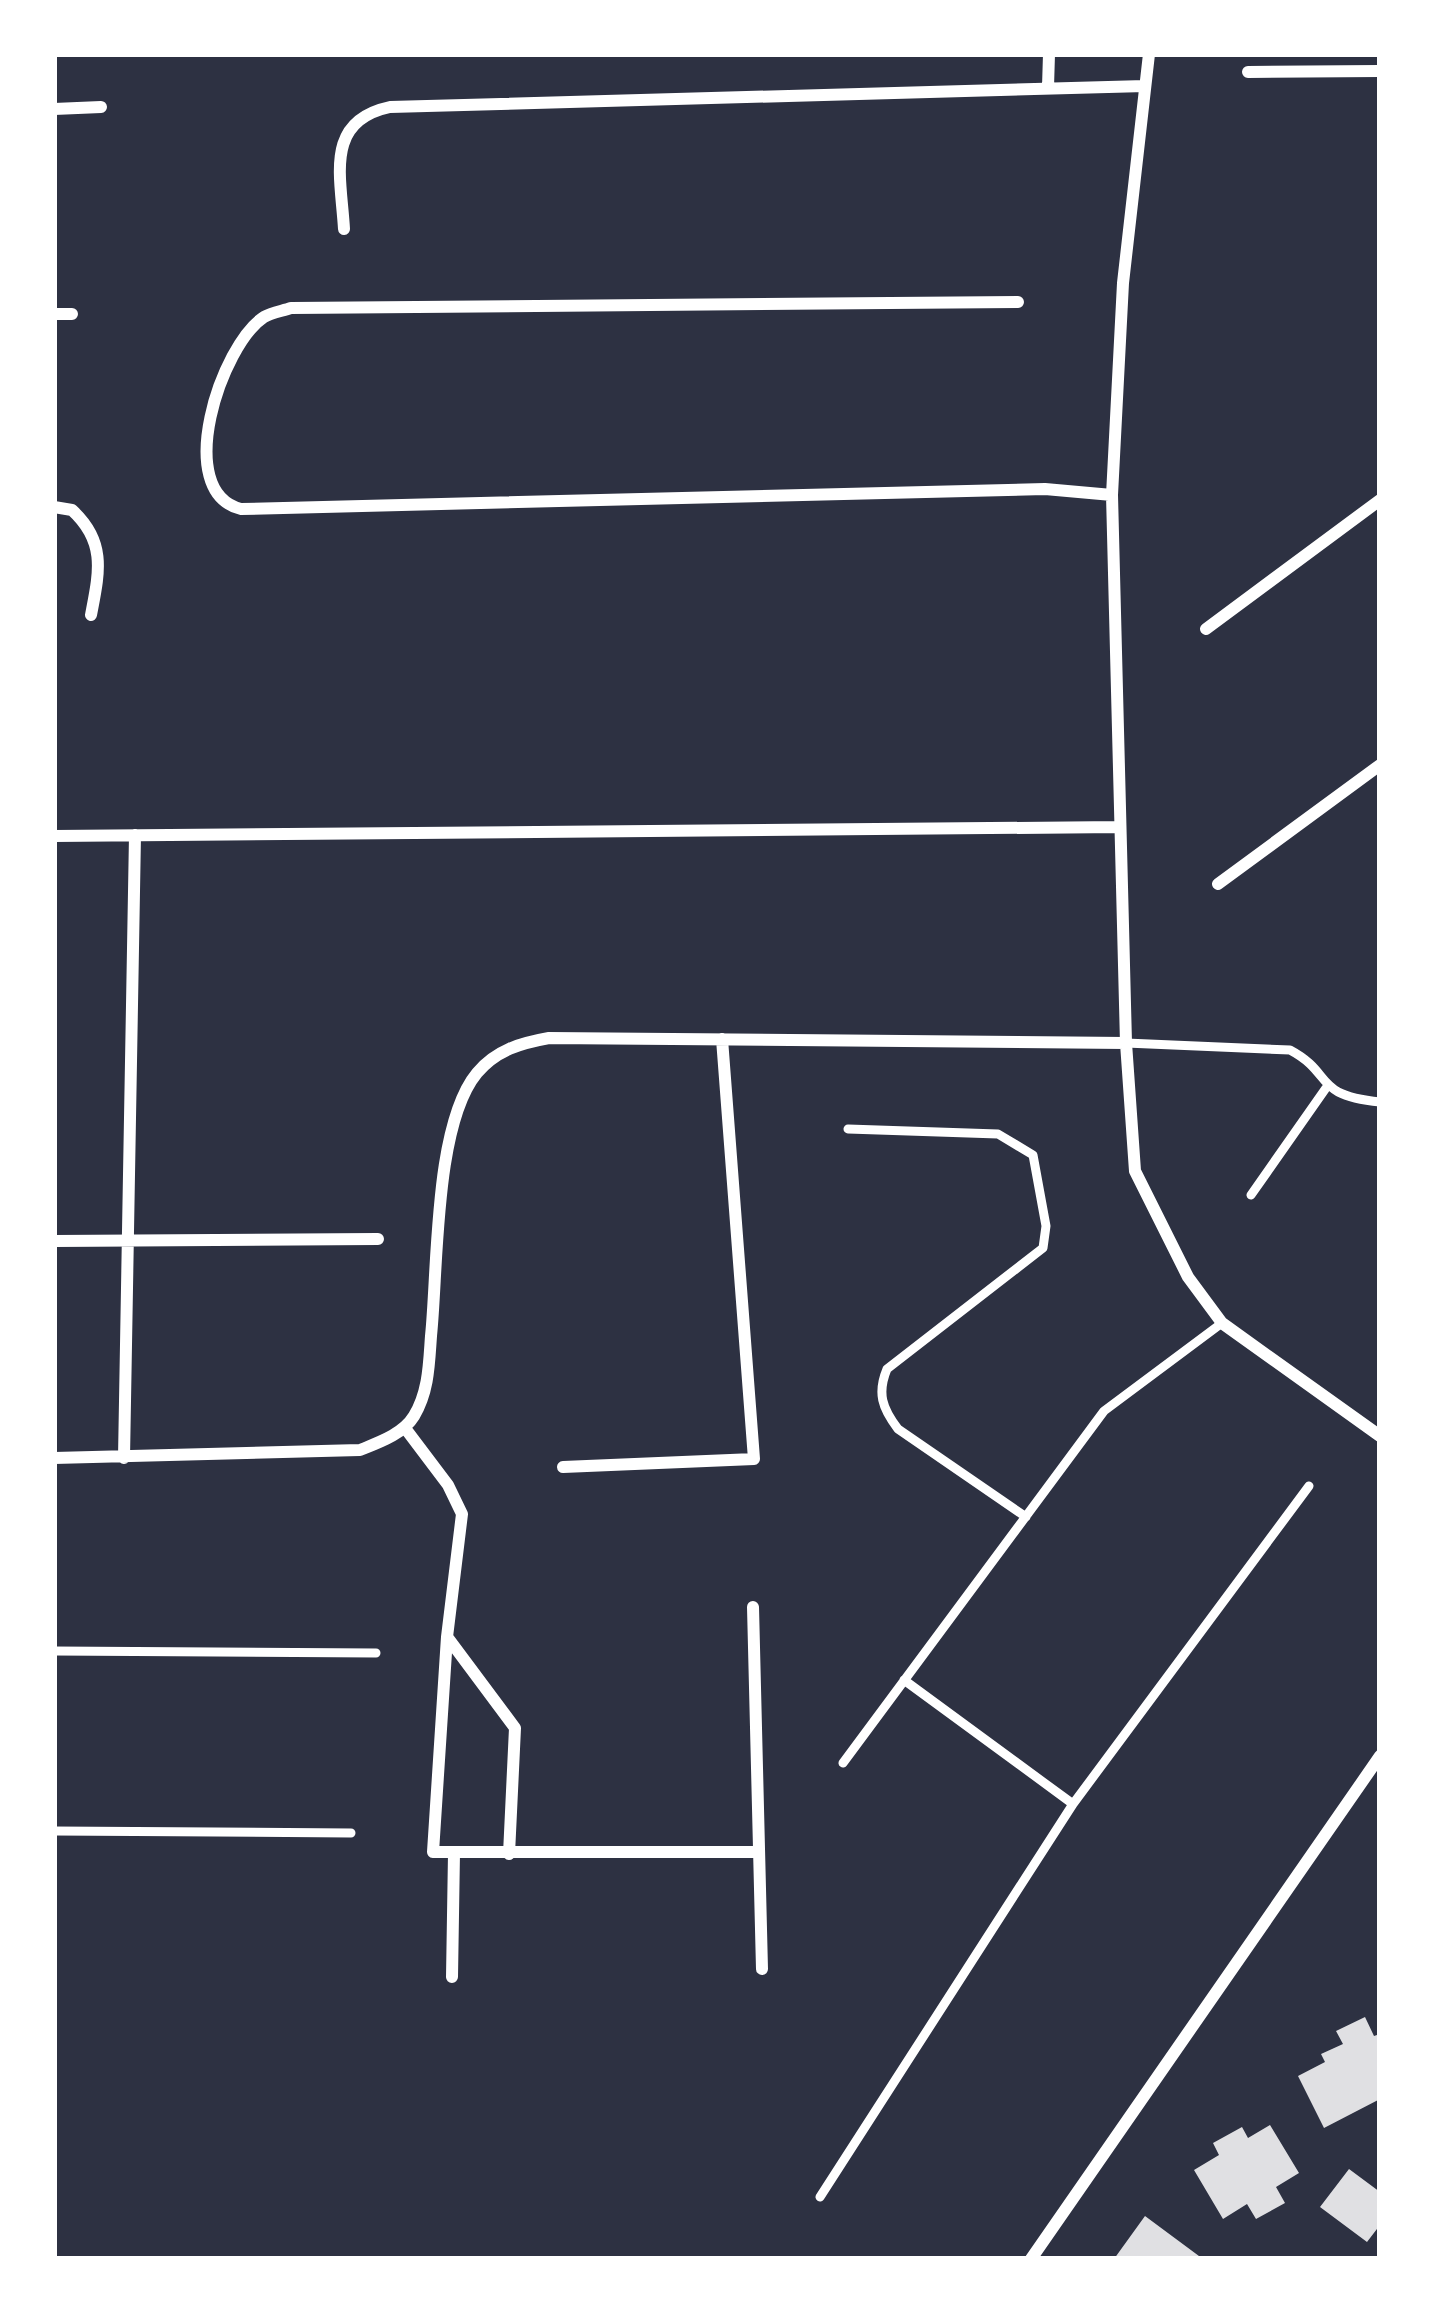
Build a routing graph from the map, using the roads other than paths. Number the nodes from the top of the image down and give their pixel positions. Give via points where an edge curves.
1 (1049, 54) edge
2 (1149, 54) edge
3 (1380, 71) edge
4 (1248, 72) dead end
5 (1144, 86) junction
6 (1048, 87) junction
7 (101, 107) dead end
8 (54, 109) edge
9 (344, 229) dead end
10 (1018, 302) dead end
11 (54, 314) edge
12 (72, 314) dead end
13 (1112, 495) junction
14 (1380, 500) edge
15 (54, 507) edge
16 (91, 615) dead end
17 (1206, 628) dead end
18 (1380, 765) edge
19 (1120, 827) junction
20 (136, 835) junction
21 (54, 836) edge
22 (1218, 884) dead end
23 (722, 1039) junction
24 (1126, 1043) junction
25 (1326, 1088) junction
26 (1380, 1102) edge
27 (848, 1129) dead end
28 (1251, 1195) dead end
29 (378, 1239) dead end
30 (54, 1241) edge
31 (126, 1241) junction
32 (1222, 1323) junction
33 (405, 1428) junction
34 (1380, 1436) edge
35 (54, 1458) edge
36 (124, 1458) junction
37 (563, 1467) dead end
38 (1309, 1486) dead end
39 (1025, 1517) junction
40 (753, 1607) dead end
41 (447, 1637) junction
42 (54, 1651) edge
43 (376, 1653) dead end
44 (904, 1680) junction
45 (1380, 1756) edge
46 (843, 1763) dead end
47 (1073, 1804) junction
48 (54, 1831) edge
49 (351, 1833) dead end
50 (454, 1852) junction
51 (759, 1852) junction
52 (509, 1854) junction
53 (762, 1969) dead end
54 (452, 1977) dead end
55 (820, 2197) dead end
56 (1031, 2259) edge

1 - 6 street
2 - 5 street
3 - 4 street
5 - 6 street
5 - 13 street
6 - 9 street via 390,106 347,130
7 - 8 street
10 - 13 street via 291,308 262,318 222,381 205,474 213,493 241,509 1046,489
11 - 12 street
13 - 19 street
14 - 17 street
15 - 16 street via 85,522 98,546
18 - 22 street
19 - 20 street
19 - 24 street
20 - 21 street
20 - 31 street
23 - 24 street
23 - 33 street via 549,1037 496,1054 474,1076 449,1150 426,1390
23 - 37 street via 754,1460
24 - 25 lane via 1290,1050
24 - 32 street via 1136,1171 1188,1277
25 - 26 lane
25 - 28 lane
27 - 39 lane via 998,1134 1034,1155 1043,1248 887,1369 879,1388 898,1429
29 - 31 street
30 - 31 street
31 - 36 street
32 - 34 street
32 - 39 lane via 1104,1411
33 - 36 street via 360,1450
33 - 41 street via 462,1514
35 - 36 street
38 - 47 lane
39 - 44 lane
40 - 51 street
41 - 50 street via 433,1852
41 - 52 street via 515,1728
42 - 43 lane
44 - 46 lane
44 - 47 lane
45 - 56 street
47 - 55 lane
48 - 49 lane
50 - 52 street
50 - 54 street
51 - 52 street
51 - 53 street

